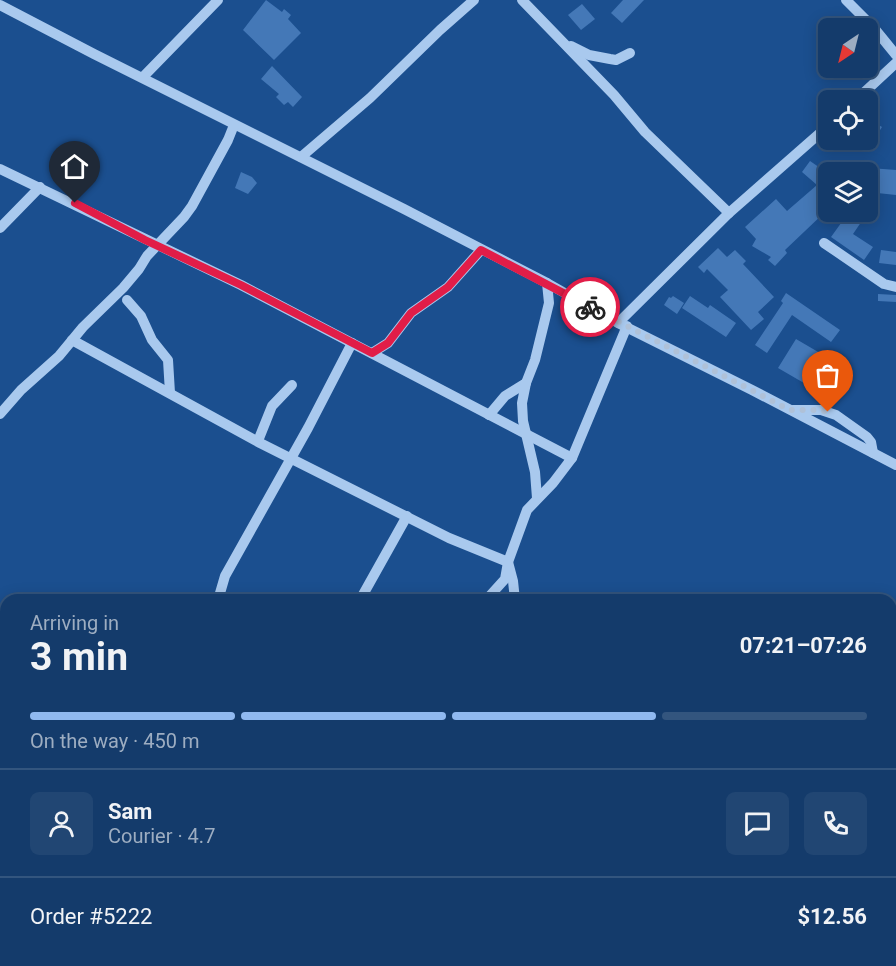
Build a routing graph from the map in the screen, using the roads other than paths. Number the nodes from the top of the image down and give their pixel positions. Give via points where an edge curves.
1 (218, 0) edge
2 (474, 0) edge
3 (522, 0) edge
4 (846, 0) edge
5 (0, 5) edge
6 (562, 42) junction
7 (630, 53) dead end
8 (896, 55) edge
9 (896, 63) edge
10 (143, 77) junction
11 (867, 90) edge
12 (234, 124) junction
13 (818, 135) edge
14 (301, 157) junction
15 (0, 169) edge
16 (40, 187) junction
17 (729, 213) junction
18 (0, 228) edge
19 (824, 243) dead end
20 (158, 245) junction
21 (481, 250) junction
22 (139, 269) junction
23 (547, 283) junction
24 (896, 288) edge
25 (127, 300) junction
26 (104, 308) junction
27 (623, 325) junction
28 (72, 340) junction
29 (352, 343) junction
30 (372, 353) junction
31 (526, 383) junction
32 (292, 385) dead end
33 (170, 393) junction
34 (790, 410) junction
35 (0, 414) edge
36 (489, 415) junction
37 (528, 435) junction
38 (258, 441) junction
39 (873, 453) junction
40 (292, 458) junction
41 (572, 458) junction
42 (896, 465) edge
43 (537, 498) junction
44 (407, 516) junction
45 (508, 562) junction
46 (219, 594) edge
47 (363, 594) edge
48 (491, 594) edge
49 (514, 594) edge

1 - 10 street
2 - 14 street
3 - 6 street
4 - 8 street
5 - 10 street
6 - 7 street via 589,55 616,60
6 - 17 street via 645,132
9 - 11 street
10 - 12 street
12 - 14 street
12 - 20 street via 192,207
13 - 17 street
14 - 21 street
15 - 16 street
16 - 18 street
16 - 20 street
17 - 27 street
19 - 24 street
20 - 22 street
20 - 29 street
21 - 23 street
21 - 30 street via 448,287 411,313 388,343
22 - 25 street
22 - 26 street
23 - 27 street
23 - 31 street via 549,303 536,360
25 - 26 street
25 - 33 street via 168,360
26 - 28 street
27 - 34 street
27 - 41 street
28 - 33 street
28 - 35 street
29 - 30 street
29 - 40 street
30 - 36 street
31 - 36 street via 505,396
31 - 37 street via 522,411
32 - 38 street via 272,406
33 - 38 street
34 - 39 street
34 - 39 street via 821,410 836,415 867,436
36 - 37 street
37 - 41 street
37 - 43 street
38 - 40 street
39 - 42 street
40 - 44 street
40 - 46 street via 225,576
41 - 43 street
43 - 45 street via 524,515
44 - 45 street
44 - 47 street
45 - 48 street via 505,579
45 - 49 street

